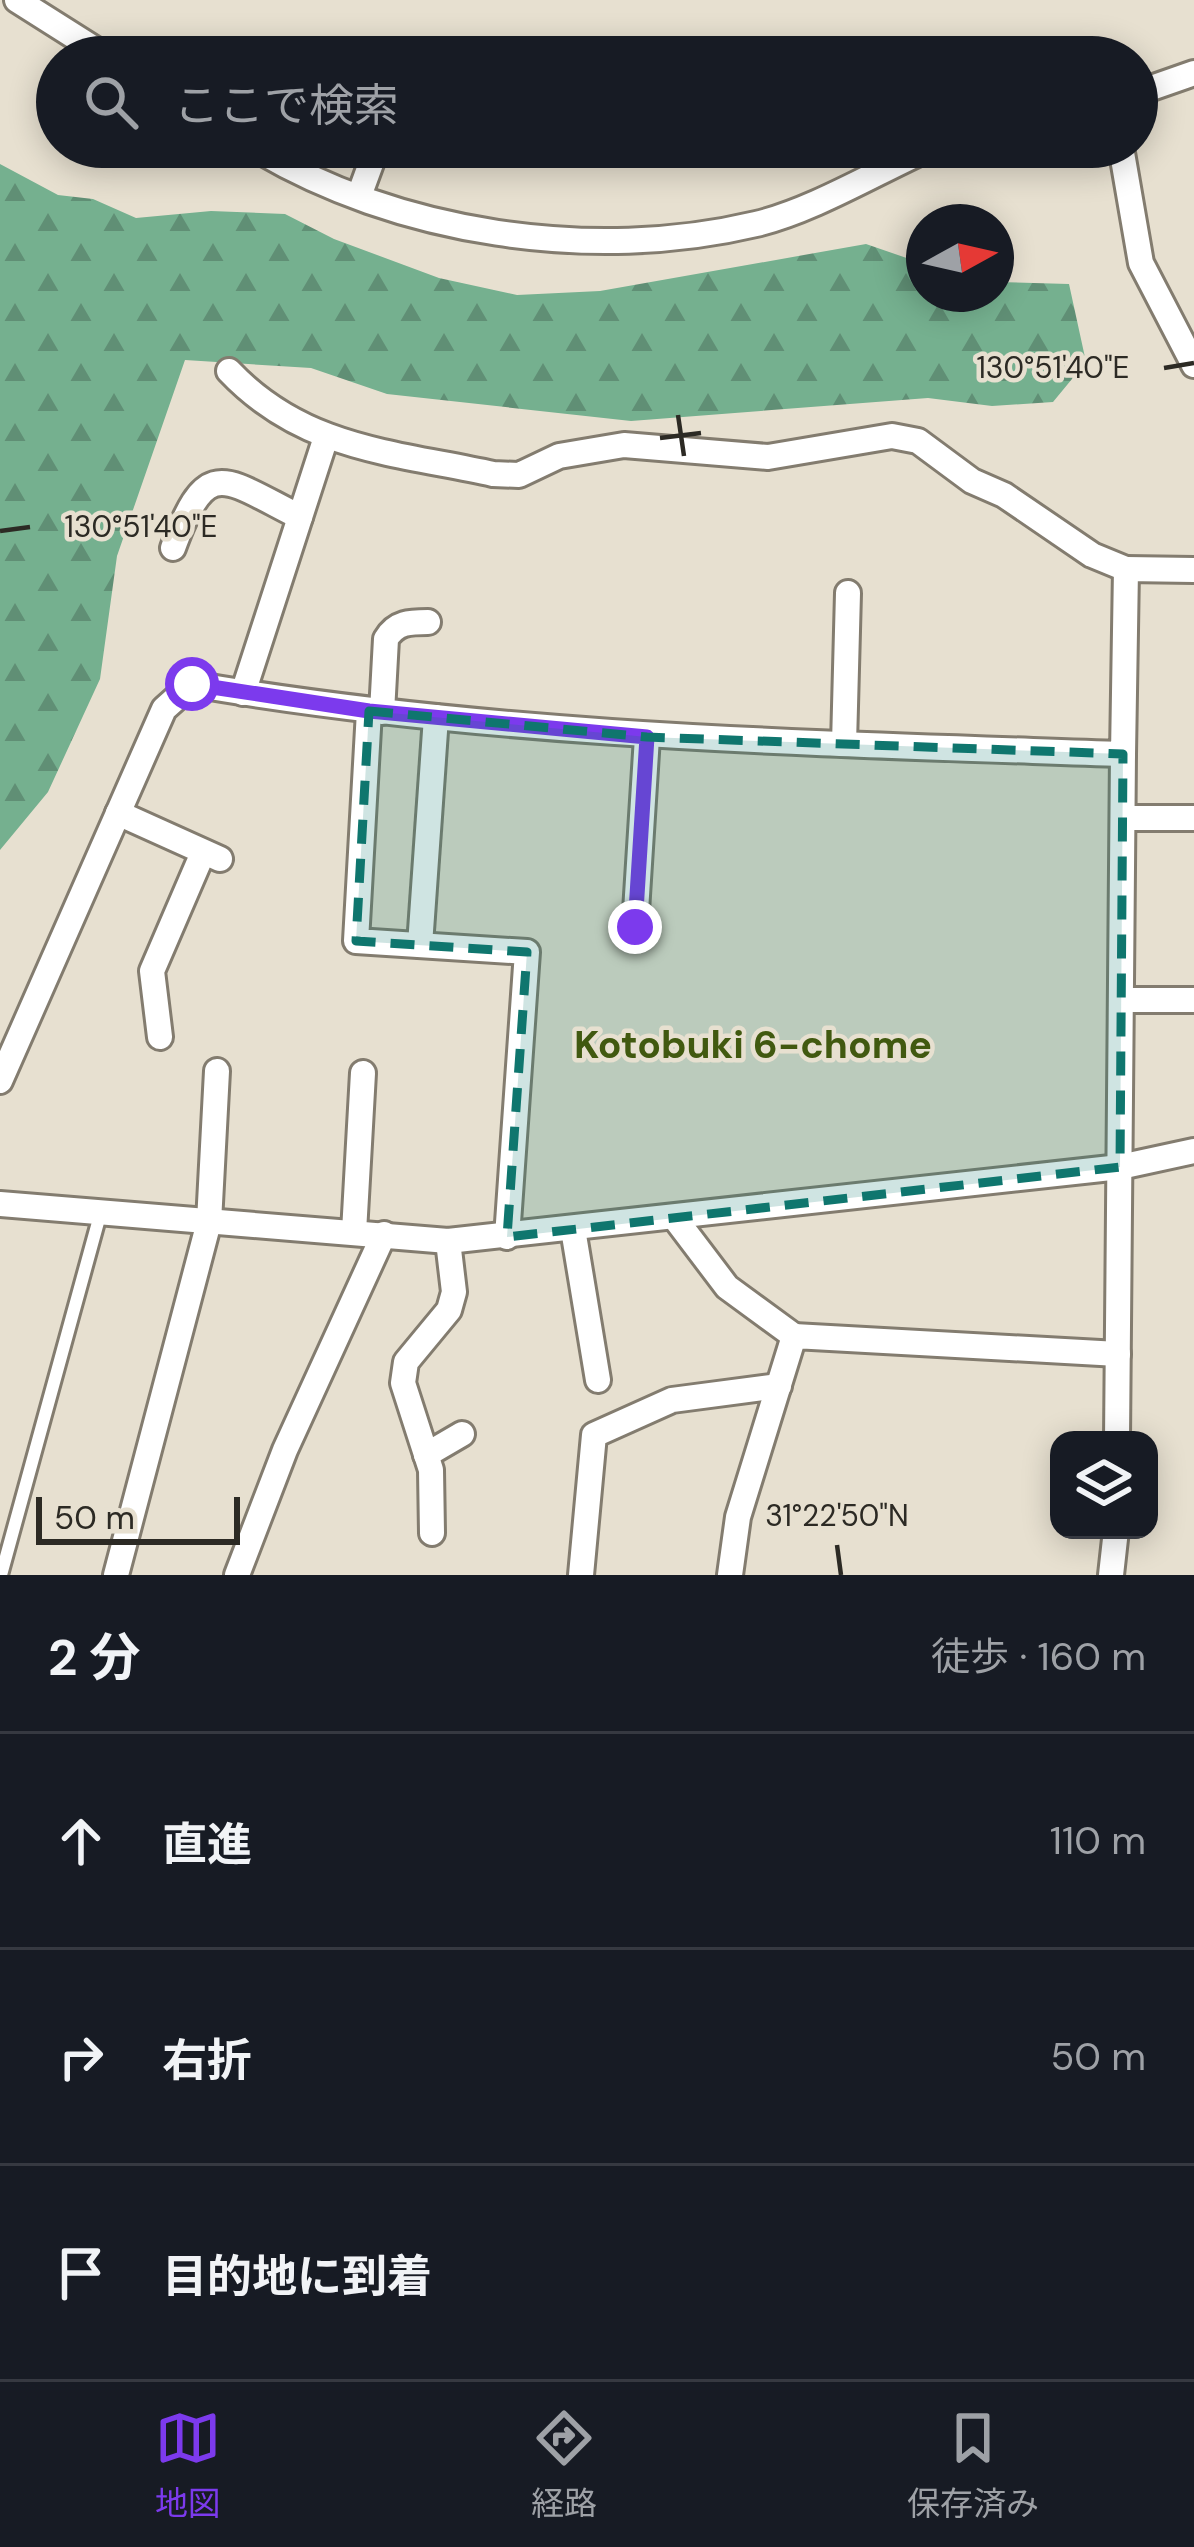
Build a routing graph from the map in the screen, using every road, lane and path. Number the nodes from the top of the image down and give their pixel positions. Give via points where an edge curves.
1 (16, 0) edge
2 (73, 36) edge
3 (1194, 74) edge
4 (1158, 86) edge
5 (298, 168) edge
6 (369, 168) edge
7 (884, 168) edge
8 (1125, 168) edge
9 (359, 196) junction
10 (1194, 365) edge
11 (229, 371) dead end
12 (326, 437) junction
13 (300, 517) junction
14 (173, 548) dead end
15 (1126, 569) junction
16 (1194, 570) edge
17 (848, 593) dead end
18 (428, 622) dead end
19 (243, 692) junction
20 (375, 711) junction
21 (436, 717) junction
22 (647, 737) junction
23 (844, 744) junction
24 (1123, 754) junction
25 (118, 813) junction
26 (1123, 818) junction
27 (1194, 818) edge
28 (635, 927) dead end
29 (420, 945) junction
30 (1121, 1000) junction
31 (1194, 1000) edge
32 (160, 1037) dead end
33 (217, 1071) dead end
34 (363, 1073) dead end
35 (0, 1082) edge
36 (1194, 1150) edge
37 (1120, 1167) junction
38 (0, 1204) edge
39 (100, 1215) junction
40 (674, 1217) junction
41 (209, 1222) junction
42 (572, 1229) junction
43 (354, 1232) junction
44 (384, 1234) junction
45 (507, 1237) junction
46 (448, 1241) junction
47 (794, 1336) junction
48 (1118, 1354) junction
49 (598, 1380) dead end
50 (779, 1386) junction
51 (1118, 1431) edge
52 (462, 1434) dead end
53 (426, 1455) junction
54 (432, 1534) dead end
55 (1115, 1539) edge
56 (1, 1575) edge
57 (116, 1575) edge
58 (238, 1575) edge
59 (581, 1575) edge
60 (730, 1575) edge
61 (1111, 1575) edge

1 - 2 street
3 - 4 street
5 - 9 street
6 - 9 street
7 - 9 street via 760,223 688,235 584,238 431,222
8 - 10 street via 1141,263
11 - 12 street via 262,406
12 - 13 street
12 - 15 street via 519,475 559,456 624,445 768,457 905,438
13 - 14 street via 229,482 210,484 192,497
13 - 19 street
15 - 16 street
15 - 24 street
17 - 23 street
18 - 20 street via 408,622 386,639
19 - 20 street
19 - 25 street via 192,684 164,709
20 - 21 street
20 - 29 street via 356,941
21 - 22 street
21 - 29 street
22 - 23 street
22 - 28 street
23 - 24 street
24 - 26 street
25 - 32 street via 211,857 152,971
25 - 35 street
26 - 27 street
26 - 30 street
29 - 45 street via 527,952
30 - 31 street
30 - 37 street
33 - 41 street
34 - 43 street
36 - 37 street
37 - 40 street
37 - 48 street
38 - 39 street
39 - 41 street
39 - 56 lane
40 - 42 street
40 - 47 street via 727,1288
41 - 43 street
41 - 57 street
42 - 45 street
42 - 49 street
43 - 44 street
44 - 46 street
44 - 58 street
45 - 46 street
46 - 53 street via 449,1310 406,1362 403,1383
47 - 48 street
47 - 50 street
48 - 51 street
50 - 59 street via 672,1400 594,1436
50 - 60 street via 738,1517
52 - 53 street
53 - 54 street
55 - 61 street

